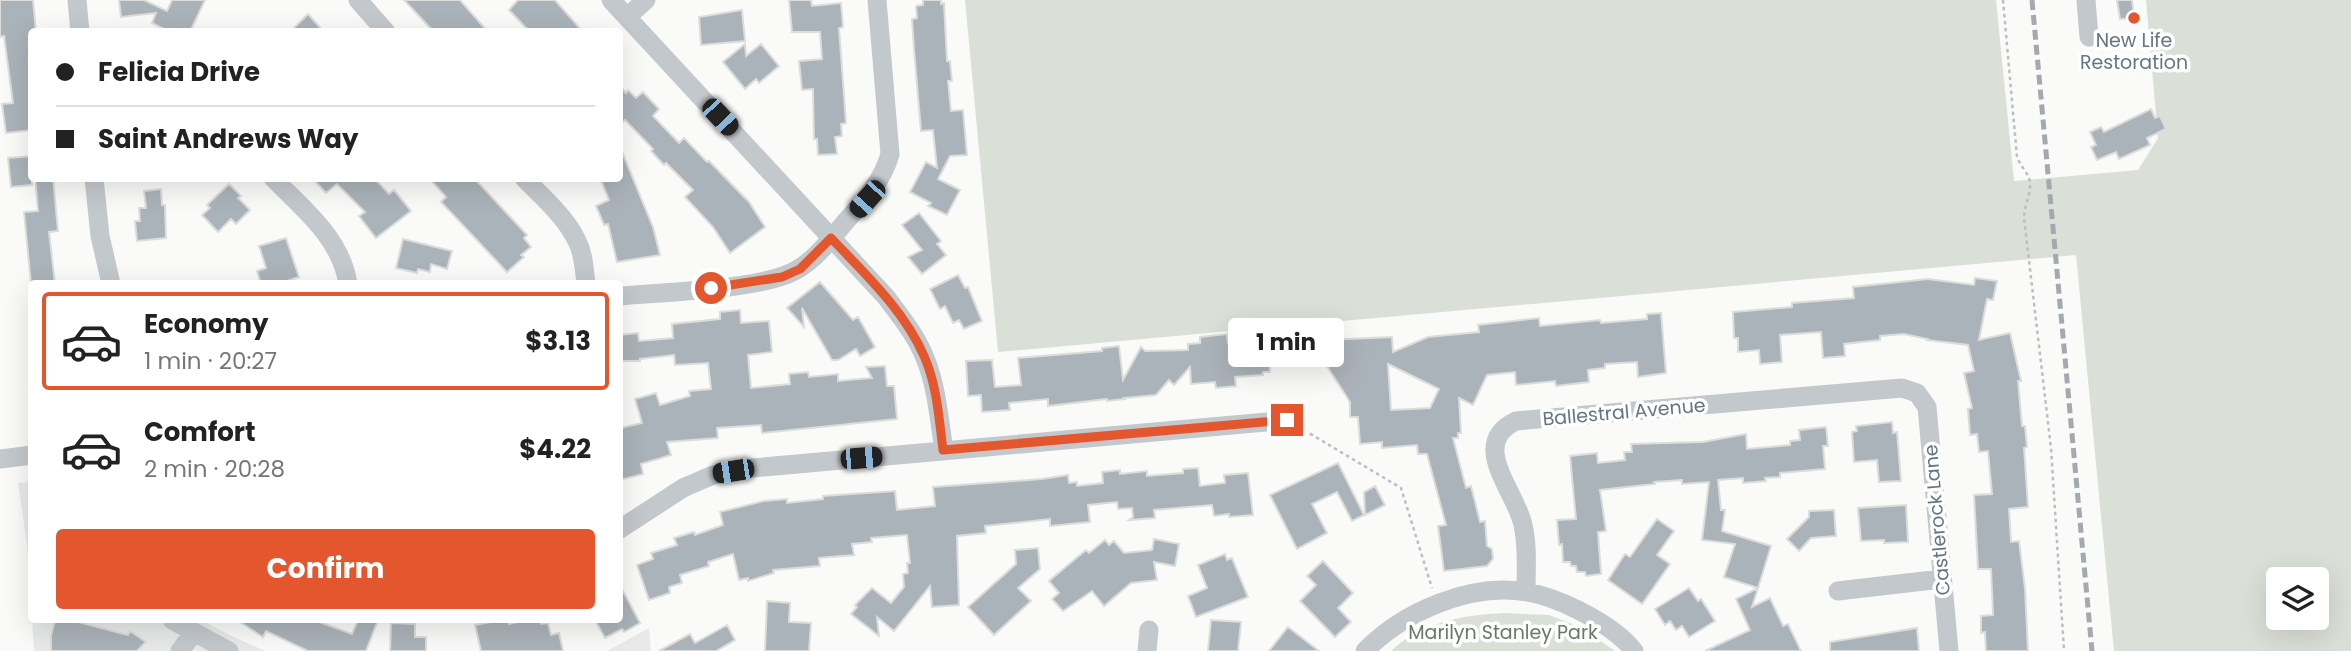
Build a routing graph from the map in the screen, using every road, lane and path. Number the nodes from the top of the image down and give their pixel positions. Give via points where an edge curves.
1 (77, 0) edge
2 (358, 0) edge
3 (611, 0) edge
4 (646, 0) edge
5 (877, 0) edge
6 (2003, 0) edge
7 (2086, 0) edge
8 (627, 17) junction
9 (80, 28) edge
10 (382, 28) edge
11 (2089, 37) dead end
12 (94, 182) edge
13 (277, 182) edge
14 (528, 182) edge
15 (831, 238) junction
16 (110, 280) edge
17 (347, 280) edge
18 (585, 280) edge
19 (623, 296) edge
20 (1917, 393) joint
21 (1287, 420) joint
22 (943, 450) junction
23 (28, 456) edge
24 (0, 459) edge
25 (623, 527) edge
26 (1941, 579) junction
27 (1525, 591) junction
28 (1838, 591) dead end
29 (1437, 604) junction
30 (178, 623) edge
31 (1149, 630) dead end
32 (194, 632) junction
33 (180, 651) edge
34 (229, 651) edge
35 (1147, 651) edge
36 (1365, 651) edge
37 (1634, 651) edge
38 (1949, 651) edge
39 (2064, 651) edge

1 - 9 street
2 - 10 street
3 - 8 street
4 - 8 street
5 - 15 street via 890,154 867,199
6 - 39 path via 2017,157 2028,176 2024,218 2051,449
7 - 11 street
8 - 15 street
12 - 16 street
13 - 17 street via 323,229 345,266
14 - 18 street via 576,239
15 - 19 street via 800,269 782,277
15 - 22 street via 886,297 925,357
20 - 26 street, Castlerock Lane via 1927,407
20 - 27 street, Ballestral Avenue via 1902,388 1516,421 1504,427 1494,454 1524,526
21 - 22 street
21 - 29 path via 1401,488
22 - 25 street via 713,475 683,488
23 - 24 street
26 - 28 street
26 - 38 street, Castlerock Lane
27 - 29 street via 1495,591
27 - 37 street via 1597,619
29 - 36 street via 1405,619
30 - 32 street
31 - 35 street
32 - 33 street
32 - 34 street

